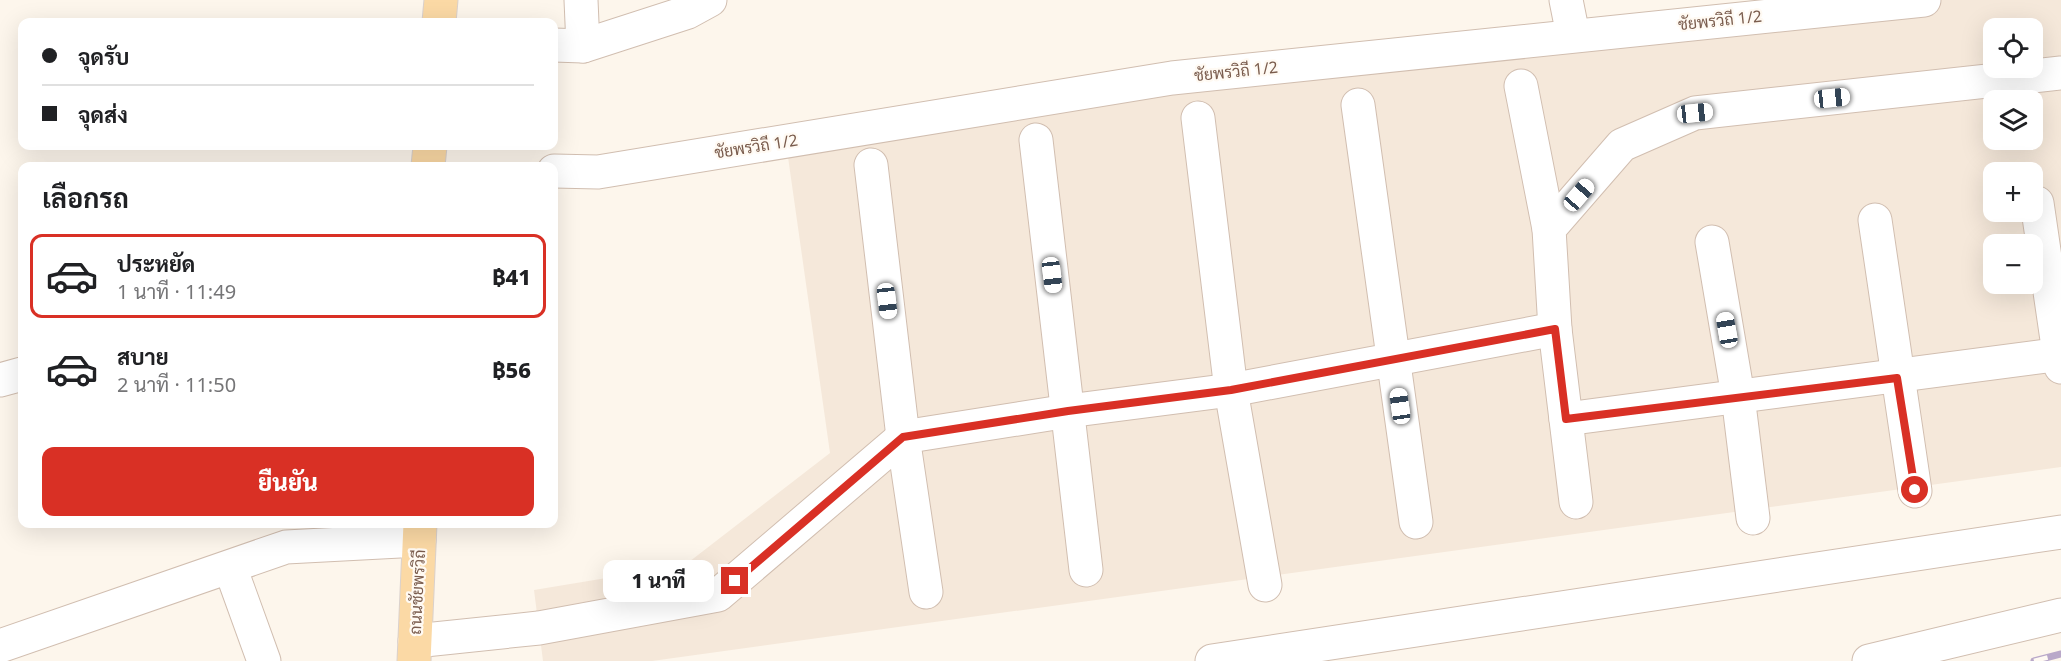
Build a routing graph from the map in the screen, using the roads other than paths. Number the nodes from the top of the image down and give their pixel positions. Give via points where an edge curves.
1 (441, 0) edge
2 (581, 0) edge
3 (710, 0) edge
4 (1566, 0) edge
5 (1924, 0) edge
6 (439, 18) edge
7 (1573, 34) junction
8 (568, 45) edge
9 (2061, 72) edge
10 (1521, 86) dead end
11 (1358, 105) dead end
12 (1198, 118) dead end
13 (1036, 140) dead end
14 (871, 165) dead end
15 (558, 171) edge
16 (1875, 220) dead end
17 (2040, 222) edge
18 (1549, 229) junction
19 (1712, 242) dead end
20 (1555, 329) junction
21 (1393, 359) junction
22 (2060, 359) edge
23 (18, 375) edge
24 (1897, 378) junction
25 (0, 380) edge
26 (1231, 390) junction
27 (1738, 396) junction
28 (1068, 411) junction
29 (1566, 419) junction
30 (903, 437) junction
31 (1915, 490) dead end
32 (1576, 502) dead end
33 (1753, 518) dead end
34 (1416, 522) dead end
35 (420, 532) edge
36 (2061, 532) edge
37 (230, 567) junction
38 (1086, 570) dead end
39 (1265, 585) dead end
40 (926, 592) dead end
41 (2061, 615) edge
42 (0, 646) edge
43 (414, 651) edge
44 (264, 661) edge
45 (1212, 661) edge
46 (1869, 661) edge

1 - 6 main road
2 - 8 street
3 - 8 street via 688,12
4 - 7 street
5 - 7 street, ชัยพรวิถี 1/2
7 - 15 street, ชัยพรวิถี 1/2 via 1172,78 598,172
9 - 18 street via 1695,113 1622,145
10 - 18 street
11 - 21 street
12 - 26 street
13 - 28 street
14 - 30 street
16 - 24 street
17 - 22 street
18 - 20 street
19 - 27 street
20 - 21 street
20 - 29 street
21 - 26 street
21 - 34 street
22 - 24 street
23 - 25 street
24 - 27 street
24 - 31 street
26 - 28 street
26 - 39 street
27 - 29 street
27 - 33 street
28 - 30 street
28 - 38 street
29 - 32 street
30 - 40 street
30 - 43 street via 718,596
35 - 37 street via 286,547
35 - 43 main road, ถนนชัยพรวิถี
36 - 45 street
37 - 42 street
37 - 44 street
41 - 46 street

